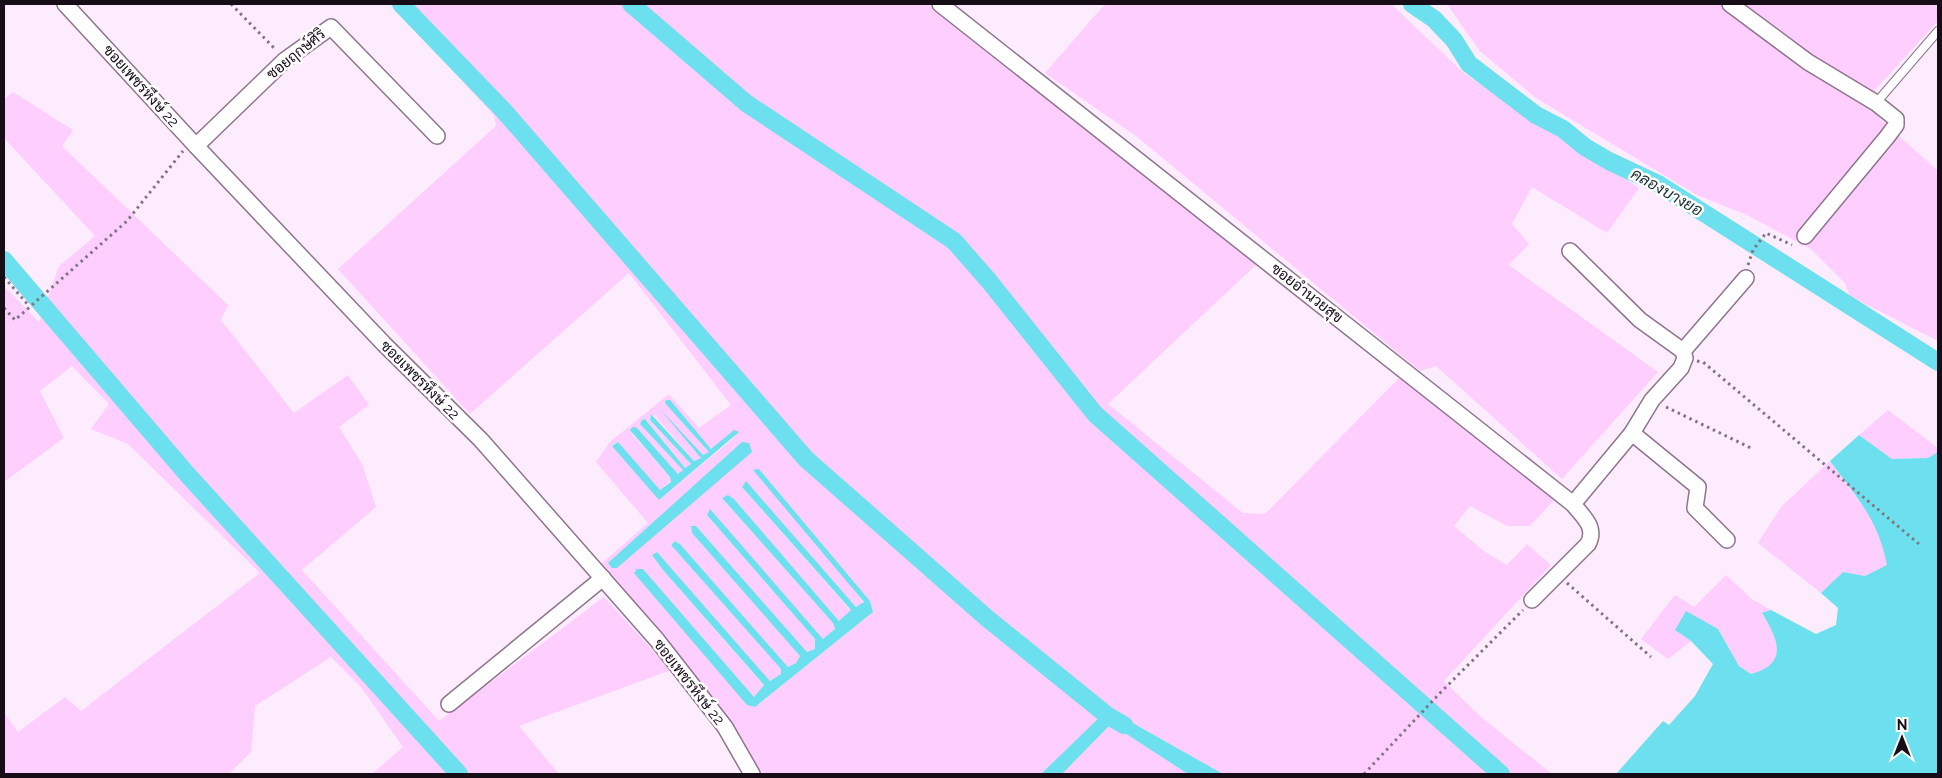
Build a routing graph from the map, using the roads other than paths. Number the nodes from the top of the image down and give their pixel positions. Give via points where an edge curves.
1 (65, 4) edge
2 (940, 4) edge
3 (1730, 4) edge
4 (1938, 30) edge
5 (1876, 103) junction
6 (437, 136) dead end
7 (193, 144) junction
8 (1805, 236) road end
9 (1570, 251) dead end
10 (1746, 278) dead end
11 (1684, 354) junction
12 (1632, 433) junction
13 (1573, 504) junction
14 (1727, 540) dead end
15 (603, 578) junction
16 (1532, 600) road end
17 (450, 704) dead end
18 (752, 774) edge

1 - 7 street, ซอยเพชรหึงษ์ 22
2 - 13 street, ซอยอำนวยสุข
3 - 5 street via 1808,62
4 - 5 lane
5 - 8 street via 1896,119 1896,125
6 - 7 street, ซอยฤกษ์ศิริ via 331,27 285,60
7 - 15 street, ซอยเพชรหึงษ์ 22 via 384,344 481,440
9 - 11 street via 1640,320
10 - 11 street
11 - 12 street via 1682,368 1652,400
12 - 13 street
12 - 14 street via 1698,487 1695,508
13 - 16 street, ซอยอำนวยสุข via 1592,528 1592,536 1588,544
15 - 17 street
15 - 18 street, ซอยเพชรหึงษ์ 22 via 657,640 725,727

